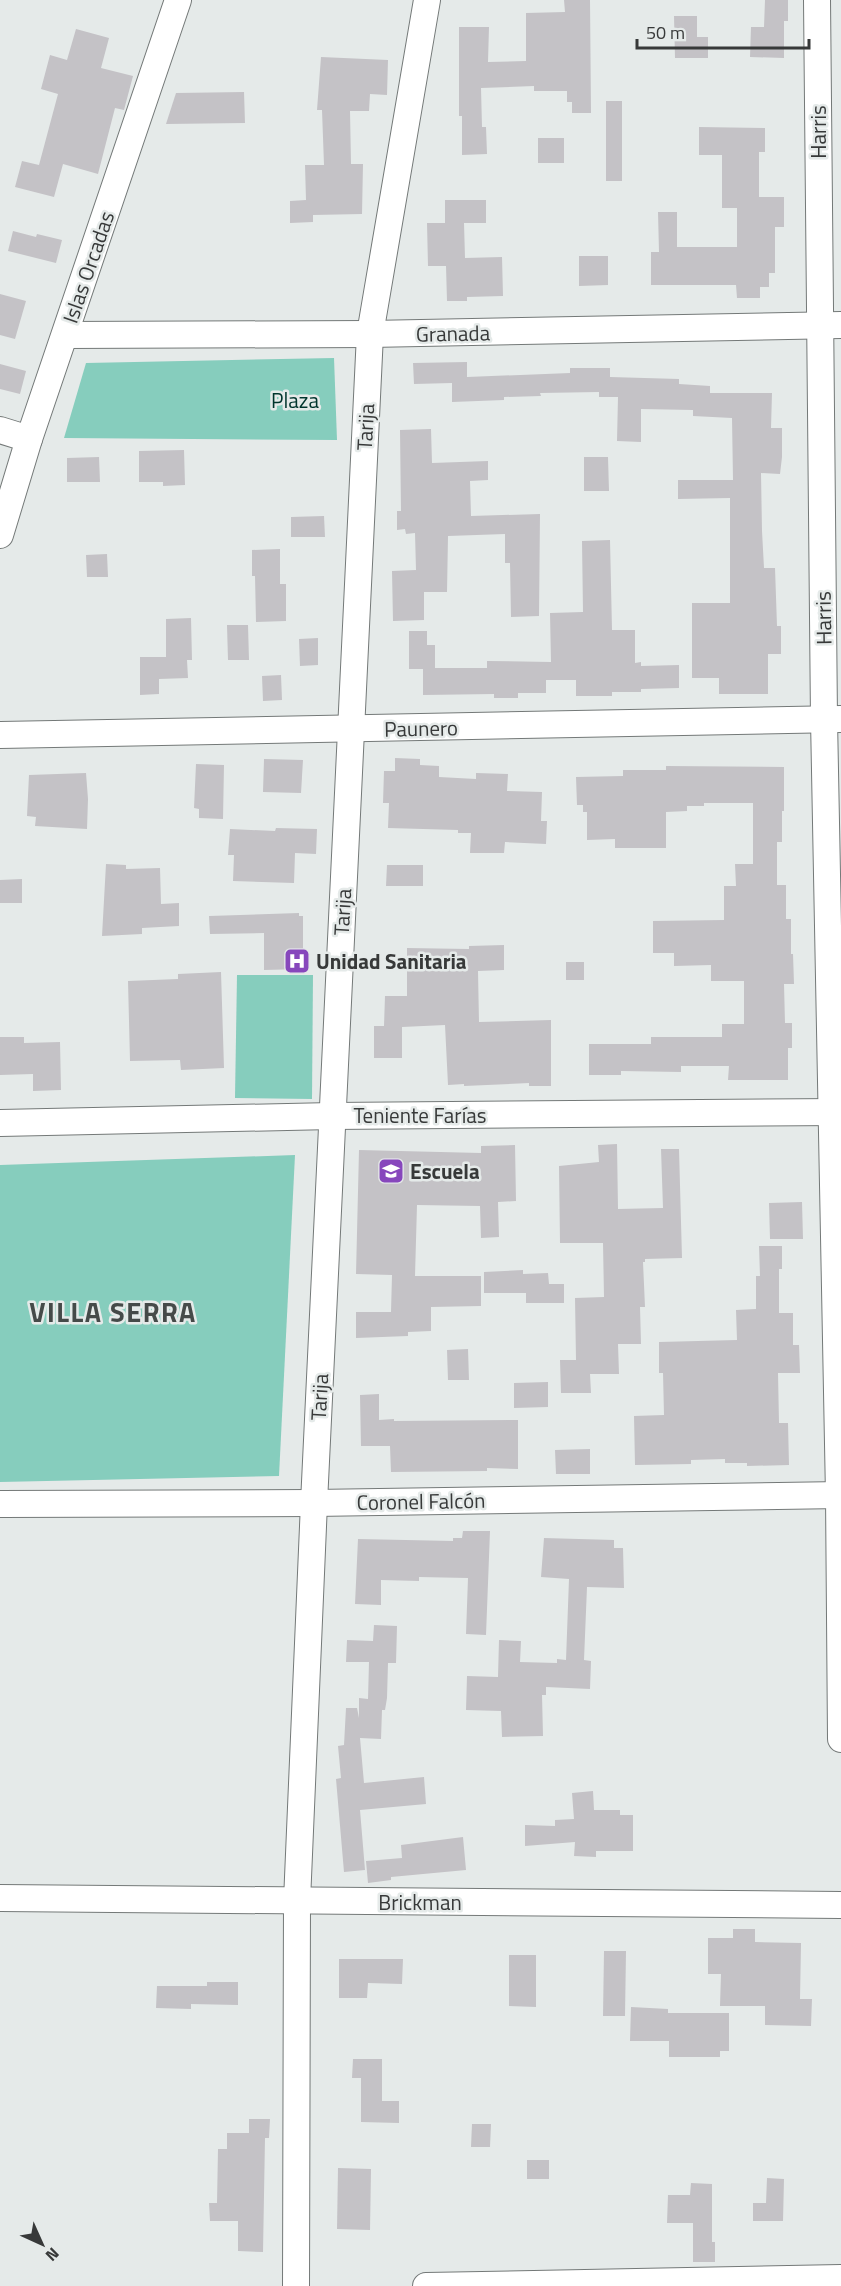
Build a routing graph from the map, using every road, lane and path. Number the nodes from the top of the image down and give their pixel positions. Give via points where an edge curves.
1 (178, 0) edge
2 (427, 0) edge
3 (817, 0) edge
4 (830, 325) edge
5 (370, 334) junction
6 (65, 335) junction
7 (0, 430) edge
8 (30, 439) junction
9 (0, 535) edge
10 (833, 719) edge
11 (351, 729) junction
12 (0, 735) edge
13 (837, 1112) edge
14 (332, 1116) junction
15 (0, 1123) edge
16 (840, 1495) edge
17 (314, 1503) junction
18 (0, 1504) edge
19 (841, 1739) edge
20 (0, 1898) edge
21 (297, 1900) junction
22 (841, 1905) edge
23 (841, 2278) edge
24 (296, 2286) edge
25 (426, 2286) edge

1 - 6 street, Islas Orcadas
2 - 5 street, Tarija
3 - 4 street, Harris
4 - 5 street, Granada
4 - 10 street, Harris
5 - 6 street, Granada
5 - 11 street, Tarija
6 - 8 street, Islas Orcadas
7 - 8 street
8 - 9 street, Islas Orcadas
10 - 11 street, Paunero
10 - 13 street, Harris
11 - 12 street, Paunero
11 - 14 street, Tarija
13 - 14 street, Teniente Farías
13 - 16 street, Harris
14 - 15 street, Teniente Farías
14 - 17 street, Tarija
16 - 17 street, Coronel Falcón
16 - 19 street, Harris
17 - 18 street, Coronel Falcón
17 - 21 street, Tarija
20 - 21 street, Brickman
21 - 22 street, Brickman
21 - 24 street, Tarija
23 - 25 street

